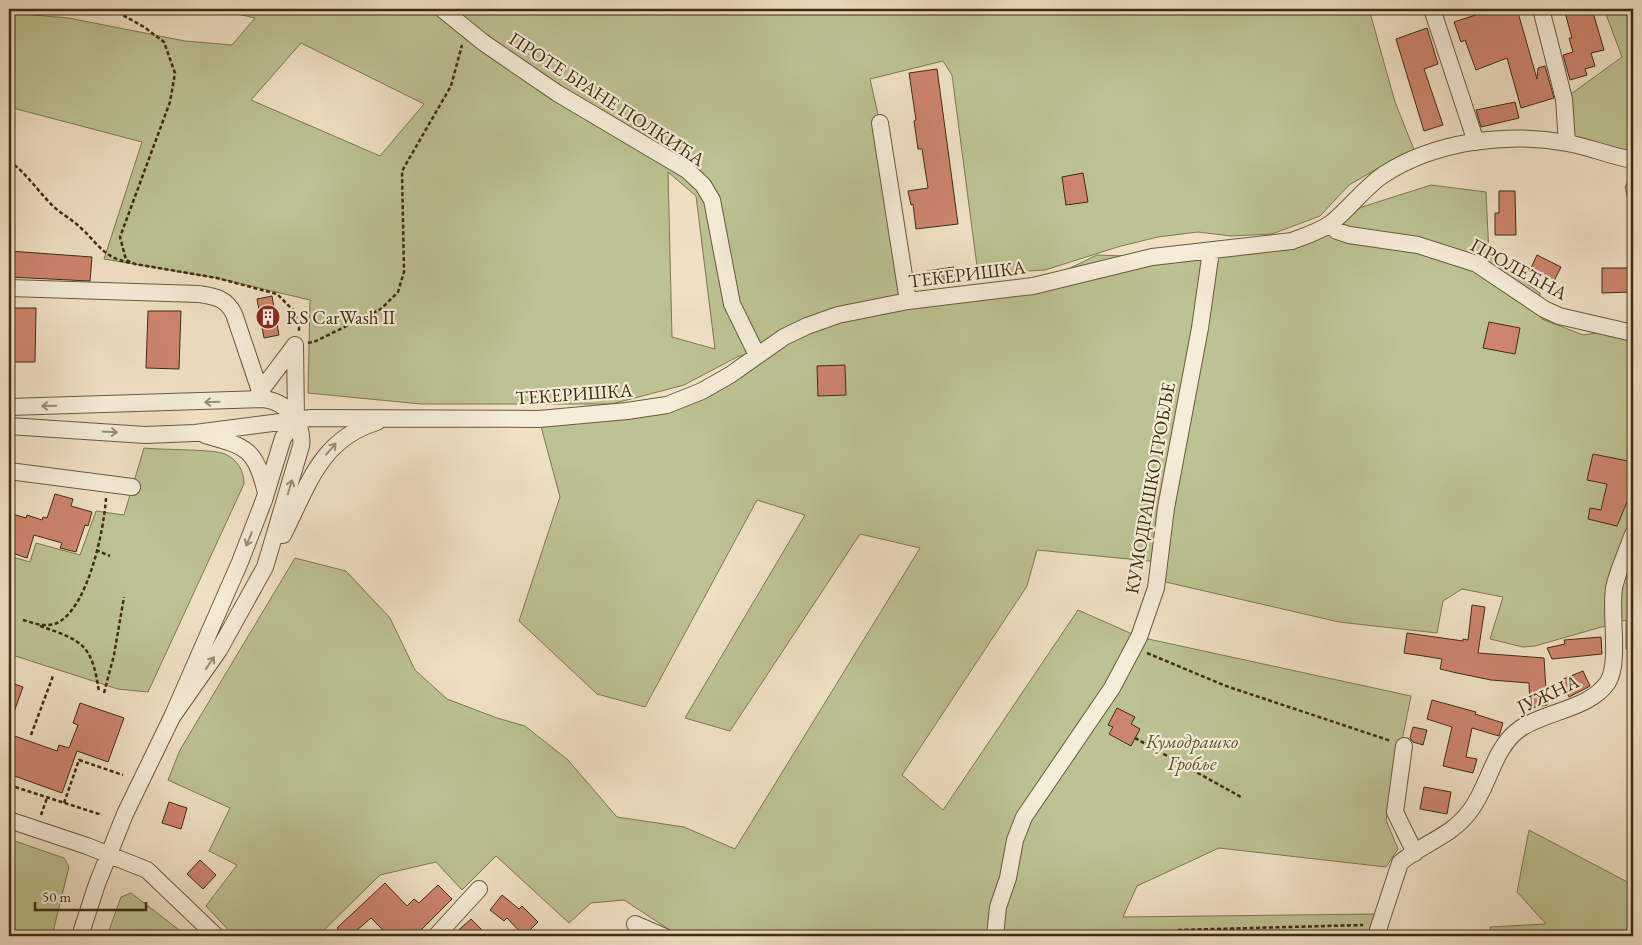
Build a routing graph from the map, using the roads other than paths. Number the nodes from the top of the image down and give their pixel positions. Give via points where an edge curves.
1 (442, 9) edge
2 (1432, 9) edge
3 (1541, 9) edge
4 (880, 123) dead end
5 (1476, 142) junction
6 (1567, 143) junction
7 (1633, 160) edge
8 (1330, 224) junction
9 (1211, 251) junction
10 (9, 288) edge
11 (908, 301) junction
12 (1633, 333) edge
13 (757, 355) junction
14 (257, 396) junction
15 (9, 407) edge
16 (392, 417) junction
17 (296, 420) junction
18 (9, 426) edge
19 (195, 433) junction
20 (9, 471) edge
21 (132, 487) dead end
22 (266, 493) junction
23 (1633, 534) edge
24 (265, 567) junction
25 (172, 717) junction
26 (1404, 746) road end
27 (9, 820) edge
28 (1415, 853) junction
29 (109, 854) junction
30 (479, 889) dead end
31 (635, 924) dead end
32 (1377, 934) edge
33 (80, 936) edge
34 (216, 936) edge
35 (436, 936) edge
36 (663, 936) edge
37 (995, 936) edge

1 - 13 street, ПРОТЕ БРАНЕ ПОЛКИЋА via 557,93 687,170 703,185 712,200 732,304
2 - 5 street
3 - 6 street via 1564,99
4 - 11 street
5 - 6 street, ТЕКЕРИШКА via 1529,138
5 - 8 street, ТЕКЕРИШКА via 1438,151 1394,168 1370,185
6 - 7 street, ТЕКЕРИШКА
8 - 9 street, ТЕКЕРИШКА via 1292,241
8 - 12 street, ПРОЛЕЋНА via 1337,231 1349,235 1418,245 1476,264 1559,316
9 - 11 street, ТЕКЕРИШКА via 1152,257 1033,286
9 - 37 street, КУМОДРАШКО ГРОБЉЕ via 1166,508 1156,588 1134,647 1092,721 1024,817 998,907
10 - 14 street via 219,297 229,304 234,314
11 - 13 street, ТЕКЕРИШКА via 838,315 807,326
13 - 16 street, ТЕКЕРИШКА via 702,391 667,405 590,416 539,419
14 -> 15 street
14 - 17 street via 276,402
14 - 17 street via 294,345
16 - 17 street, ТЕКЕРИШКА
24 -> 16 street via 314,474 331,449 347,434 362,426
17 - 19 street, ТЕКЕРИШКА
17 - 22 street via 283,438
24 -> 17 street via 301,446 302,431
18 -> 19 street via 146,434
19 - 22 street via 246,449 257,462
20 - 21 street
22 -> 25 street via 240,562
23 - 28 street, ЈУЖНА via 1614,586 1611,614 1614,658 1607,682 1592,696 1534,720 1509,738 1472,810 1448,834
25 -> 24 street via 219,650
25 - 29 street
26 - 28 street via 1395,812
27 - 29 street
28 - 32 street, ЈУЖНА via 1398,866
29 - 33 street
29 - 34 street via 147,870
30 - 35 street
31 - 36 street

